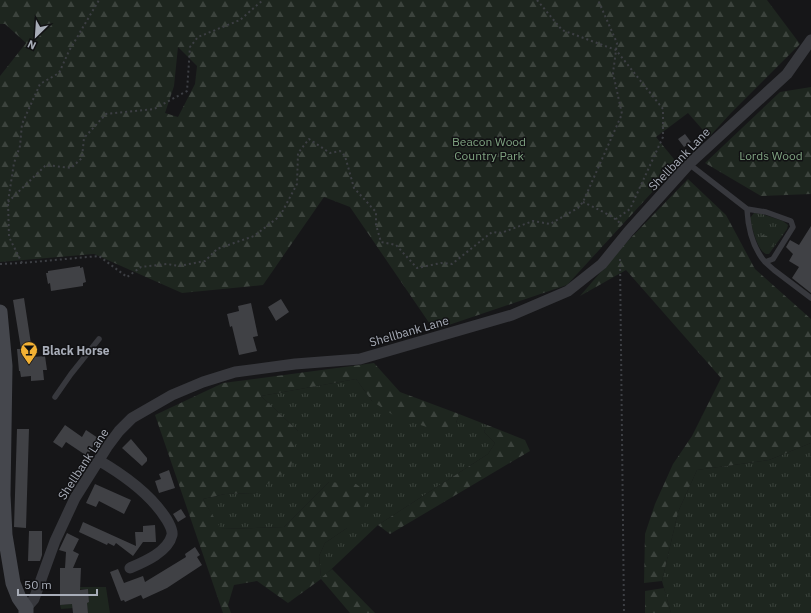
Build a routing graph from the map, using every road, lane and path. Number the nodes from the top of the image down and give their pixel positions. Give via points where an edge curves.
1 (99, 0) edge
2 (263, 0) edge
3 (537, 0) edge
4 (598, 0) edge
5 (811, 40) edge
6 (616, 50) junction
7 (689, 164) junction
8 (8, 202) junction
9 (583, 202) junction
10 (747, 210) junction
11 (765, 262) junction
12 (22, 263) junction
13 (0, 264) edge
14 (620, 266) dead end
15 (811, 298) edge
16 (0, 312) edge
17 (99, 339) dead end
18 (55, 397) dead end
19 (98, 460) junction
20 (130, 568) dead end
21 (26, 611) edge
22 (624, 613) edge

1 - 8 path via 59,73 40,84 22,124
2 - 8 path via 240,20 198,37 190,47 188,91 154,109 106,114 84,138 82,158 71,168 46,165
3 - 6 path via 562,30
4 - 6 path via 617,43
5 - 7 street, Shellbank Lane via 787,74
6 - 9 path via 613,73 622,114
6 - 9 path via 663,109 663,137 630,209 616,219
7 - 10 lane
7 - 19 street, Shellbank Lane via 602,264 568,291 512,315 360,359 235,372 202,382 172,395 132,418
8 - 12 path via 8,236
9 - 12 path via 578,208 550,224 533,221 501,233 492,232 452,264 441,263 417,268 396,245 381,242 376,225 376,212 354,188 345,156 340,151 330,153 309,139 298,154 297,184 280,216 254,236 217,249 205,261 179,266 167,264 141,267 127,277 99,256
10 - 11 lane via 757,252
10 - 11 lane via 766,212 791,221 792,227 773,259
11 - 15 lane
12 - 13 path
14 - 22 path
16 - 21 main road via 5,366 3,495 6,550 13,583
17 - 18 lane
19 - 20 street via 144,492 172,530 170,539 160,552 146,562
19 - 21 street, Shellbank Lane via 67,513 35,597

